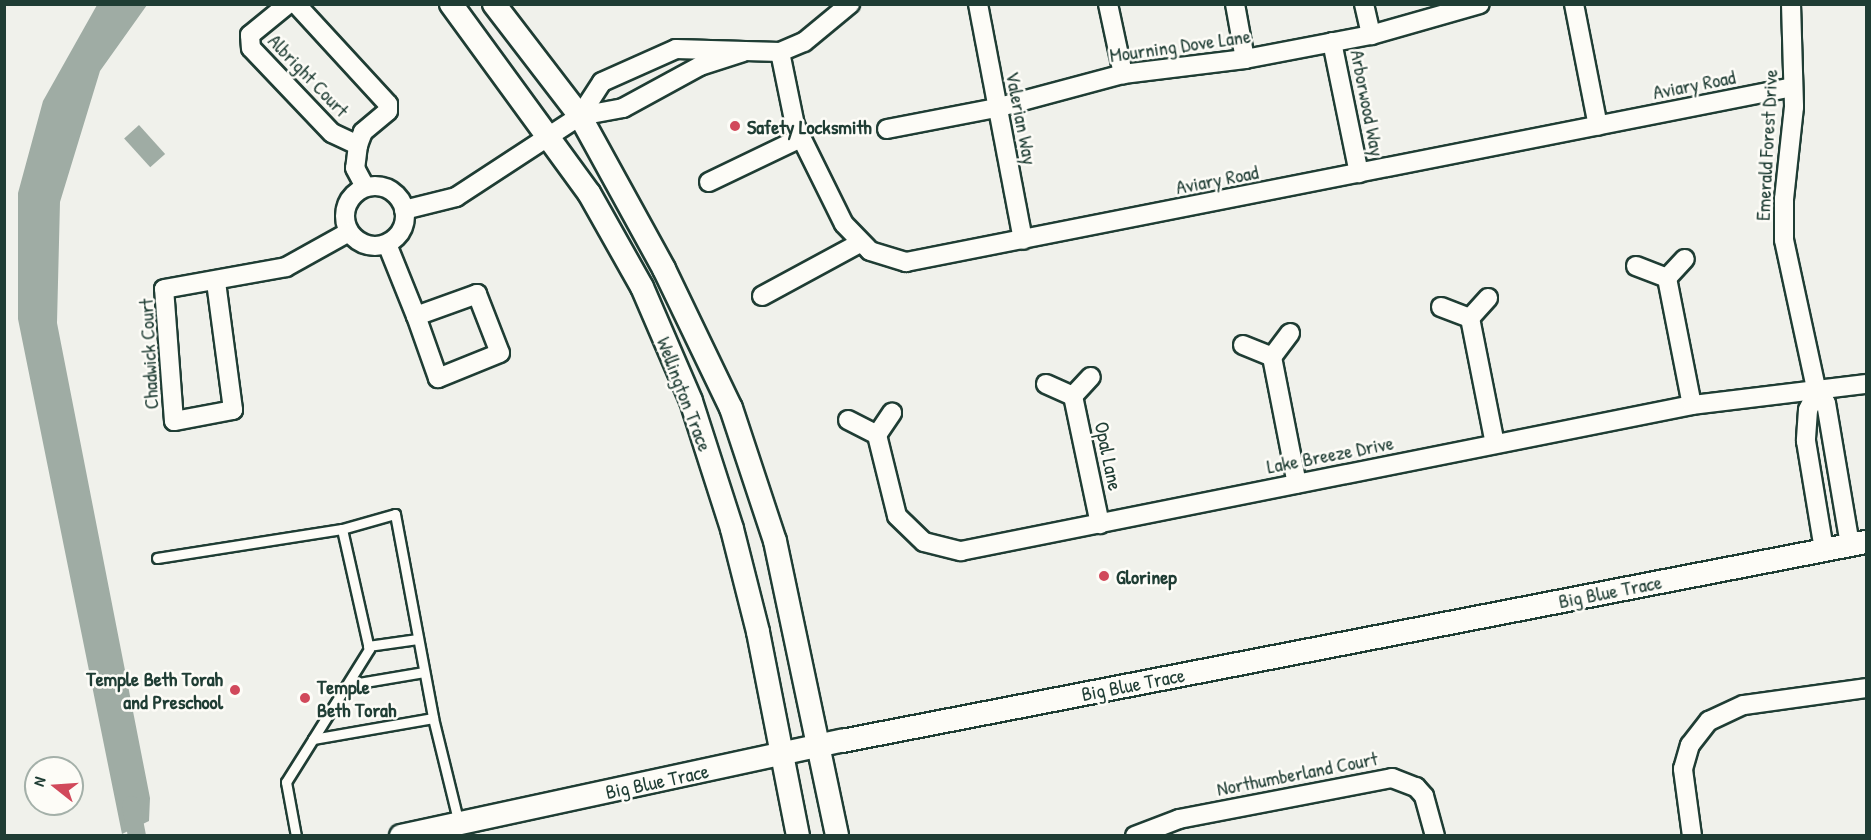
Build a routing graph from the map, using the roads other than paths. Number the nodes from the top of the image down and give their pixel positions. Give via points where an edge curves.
1 (288, 4) edge
2 (296, 4) edge
3 (451, 4) edge
4 (494, 4) edge
5 (850, 4) edge
6 (978, 4) edge
7 (1108, 4) edge
8 (1235, 4) edge
9 (1364, 4) edge
10 (1480, 4) edge
11 (1574, 4) edge
12 (1791, 4) edge
13 (1371, 34) junction
14 (1332, 42) junction
15 (743, 52) junction
16 (780, 52) junction
17 (1245, 59) junction
18 (1123, 74) junction
19 (1793, 87) junction
20 (996, 108) junction
21 (580, 116) junction
22 (1598, 126) junction
23 (886, 129) dead end
24 (547, 135) junction
25 (801, 138) junction
26 (358, 145) junction
27 (1359, 174) junction
28 (709, 182) dead end
29 (365, 188) junction
30 (404, 210) junction
31 (349, 232) junction
32 (1023, 240) junction
33 (860, 243) junction
34 (387, 244) junction
35 (1685, 259) dead end
36 (1635, 266) dead end
37 (1667, 278) junction
38 (216, 282) junction
39 (762, 296) dead end
40 (1488, 298) dead end
41 (1441, 307) dead end
42 (416, 316) junction
43 (1470, 318) junction
44 (1290, 333) dead end
45 (1243, 345) dead end
46 (1272, 357) junction
47 (1091, 377) dead end
48 (1046, 384) dead end
49 (1866, 384) edge
50 (1817, 392) junction
51 (1074, 396) junction
52 (1692, 405) junction
53 (892, 413) dead end
54 (848, 420) dead end
55 (877, 435) junction
56 (1495, 444) junction
57 (1298, 484) junction
58 (1100, 524) junction
59 (342, 529) junction
60 (1858, 543) edge
61 (1824, 550) junction
62 (157, 558) dead end
63 (418, 639) junction
64 (368, 646) junction
65 (424, 672) junction
66 (346, 685) junction
67 (1866, 688) edge
68 (433, 718) junction
69 (312, 739) junction
70 (819, 745) junction
71 (782, 754) junction
72 (459, 824) junction
73 (296, 836) edge
74 (401, 836) edge
75 (798, 836) edge
76 (837, 836) edge
77 (1135, 836) edge
78 (1435, 836) edge
79 (1692, 836) edge

1 - 26 street, Albright Court via 250,35 251,48 332,133
2 - 26 street, Albright Court via 388,104 388,111 363,132
3 - 24 street, Wellington Trace
4 - 21 street, Wellington Trace
5 - 16 street via 804,42
6 - 20 street, Valerian Way
7 - 18 street
8 - 17 street
9 - 13 street
10 - 13 street, Mourning Dove Lane
11 - 22 street
12 - 19 street, Emerald Forest Drive
13 - 14 street, Mourning Dove Lane
14 - 17 street, Mourning Dove Lane
14 - 27 street, Arborwood Way
15 - 16 street
15 - 21 street via 700,66 623,108
15 - 21 street via 676,49 602,82
16 - 25 street, Aviary Road
17 - 18 street, Mourning Dove Lane
18 - 20 street, Mourning Dove Lane
19 - 22 street, Aviary Road
19 - 50 street, Emerald Forest Drive via 1784,240
20 - 23 street, Mourning Dove Lane
20 - 32 street, Valerian Way
21 - 24 street
21 - 70 street, Wellington Trace via 664,270 731,408 775,541
22 - 27 street, Aviary Road
24 - 30 street via 456,197
24 - 71 street, Wellington Trace via 589,193 642,287 691,401 732,529
25 - 28 street
25 - 33 street, Aviary Road via 844,224
26 - 29 street via 355,168
27 - 32 street, Aviary Road
29 - 30 street via 375,186 394,193
29 - 31 street via 346,206
30 - 34 street via 401,230
31 - 34 street via 362,243
31 - 38 street, Chadwick Court via 286,267
32 - 33 street, Aviary Road via 906,262 881,256
33 - 39 street
34 - 42 street
35 - 37 street
36 - 37 street
37 - 52 street
38 - 38 street, Chadwick Court via 164,289 174,421 233,410
40 - 43 street
41 - 43 street
42 - 42 street via 477,294 500,353 438,378
43 - 56 street
44 - 46 street
45 - 46 street
46 - 57 street
47 - 51 street
48 - 51 street
49 - 50 street, Lake Breeze Drive
50 - 52 street, Lake Breeze Drive
50 - 60 street, Emerald Forest Drive via 1826,402
50 - 61 street via 1808,410 1806,441
51 - 58 street, Opal Lane
52 - 56 street, Lake Breeze Drive
53 - 55 street
54 - 55 street
55 - 58 street, Lake Breeze Drive via 897,516 914,535 936,547 974,550
56 - 57 street, Lake Breeze Drive
57 - 58 street, Lake Breeze Drive
59 - 62 lane
59 - 63 lane via 395,514
59 - 64 lane
60 - 61 street, Big Blue Trace
61 - 70 street, Big Blue Trace
63 - 64 lane
63 - 65 lane
64 - 66 lane
65 - 66 lane
65 - 68 lane
66 - 69 lane
67 - 79 street via 1744,705 1709,721 1690,745 1683,769
68 - 69 lane
68 - 72 lane
69 - 73 lane via 286,782
70 - 71 street, Big Blue Trace
70 - 76 street, Wellington Trace
71 - 72 street, Big Blue Trace
71 - 75 street, Wellington Trace
72 - 74 street, Big Blue Trace
77 - 78 street, Northumberland Court via 1179,819 1392,778 1416,787 1424,796

